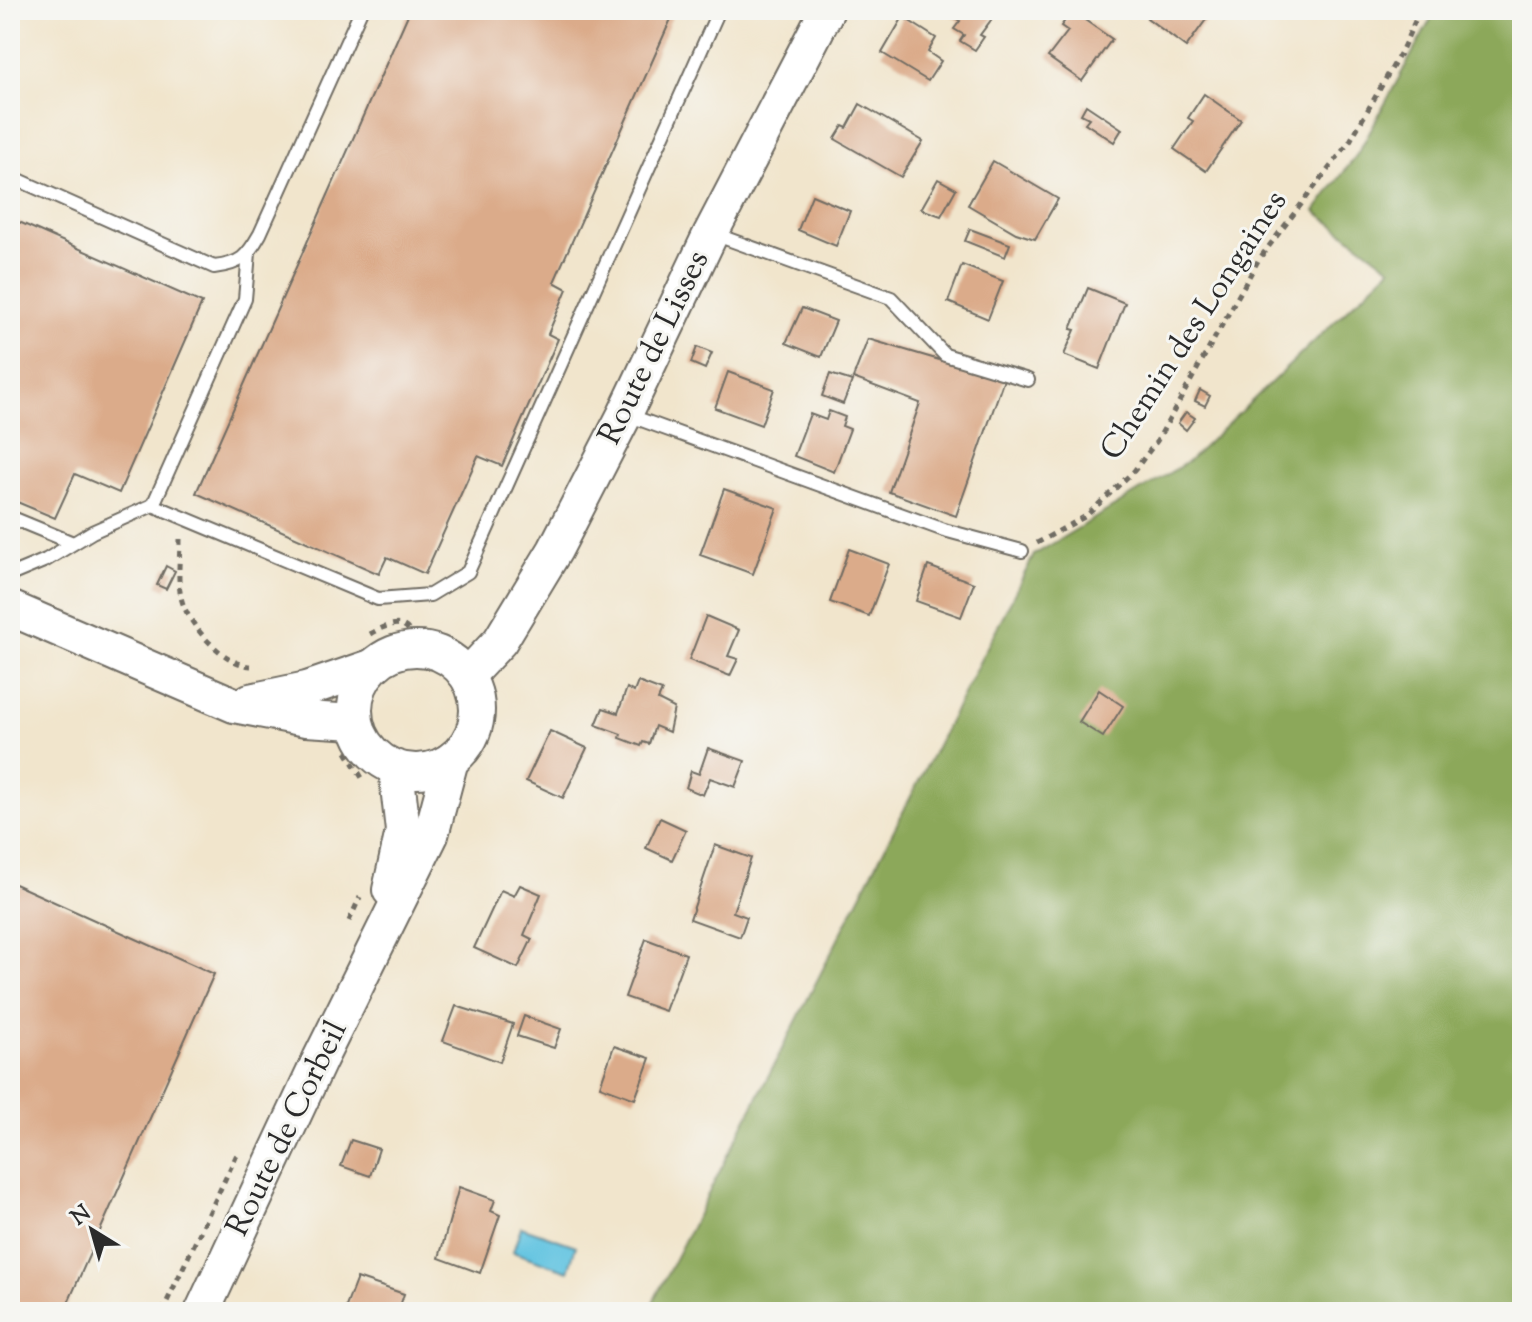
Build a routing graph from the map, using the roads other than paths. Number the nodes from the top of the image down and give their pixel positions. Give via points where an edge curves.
1 (361, 10) edge
2 (719, 10) edge
3 (827, 10) edge
4 (10, 176) edge
5 (711, 233) junction
6 (249, 253) junction
7 (1028, 380) dead end
8 (625, 414) junction
9 (153, 505) junction
10 (10, 517) edge
11 (73, 543) junction
12 (1022, 551) road end
13 (10, 575) edge
14 (10, 608) edge
15 (371, 667) junction
16 (467, 676) junction
17 (234, 705) junction
18 (355, 722) junction
19 (451, 760) junction
20 (396, 768) junction
21 (377, 948) junction
22 (202, 1312) edge

1 - 6 lane
2 - 9 lane via 468,572 430,595 378,599
3 - 5 street, Route de Lisses
4 - 6 lane via 214,267 234,265
5 - 7 lane via 891,298 945,355
5 - 8 street, Route de Lisses
6 - 9 lane via 245,299
8 - 12 lane via 944,530
8 - 16 street, Route de Lisses via 508,628
9 - 11 lane
10 - 11 lane
11 - 13 lane
14 - 17 street
15 - 16 street via 409,637 452,661
15 - 17 street via 307,689
15 - 18 street via 354,702
16 - 19 street via 477,712 464,747
17 - 18 street
18 - 20 street via 377,758
19 - 20 street via 415,771
19 - 21 street, Route de Corbeil via 431,835
20 - 21 street, Route de Corbeil via 403,831
21 - 22 street, Route de Corbeil

